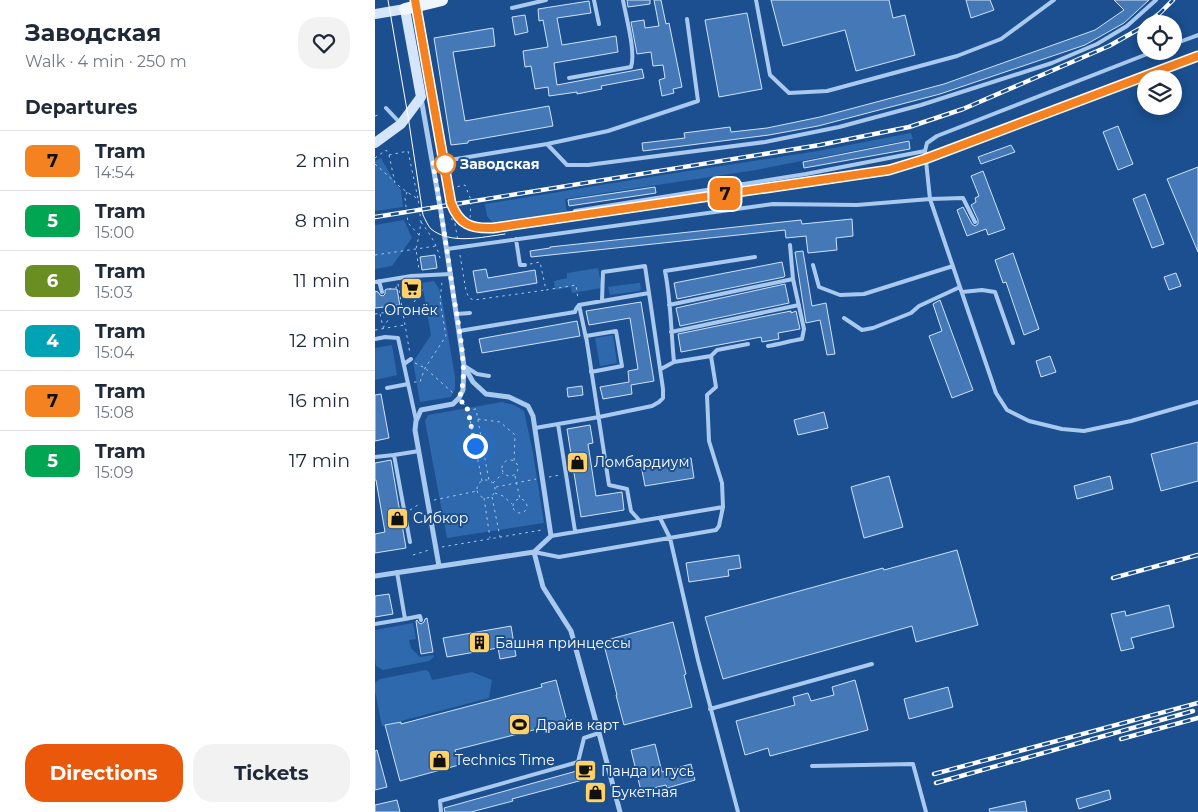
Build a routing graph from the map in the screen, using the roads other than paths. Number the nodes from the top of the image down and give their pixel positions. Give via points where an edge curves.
1 (442, 0) edge
2 (546, 0) edge
3 (595, 0) edge
4 (623, 0) edge
5 (756, 0) edge
6 (1054, 0) edge
7 (1156, 0) edge
8 (404, 3) edge
9 (512, 8) dead end
10 (375, 14) edge
11 (687, 19) dead end
12 (599, 24) dead end
13 (1198, 35) edge
14 (1182, 41) edge
15 (1137, 58) edge
16 (569, 78) dead end
17 (421, 97) junction
18 (386, 108) dead end
19 (401, 124) junction
20 (375, 143) edge
21 (547, 144) junction
22 (925, 151) junction
23 (433, 163) junction
24 (930, 199) junction
25 (575, 211) dead end
26 (975, 222) dead end
27 (516, 239) junction
28 (790, 245) dead end
29 (447, 249) junction
30 (755, 257) dead end
31 (525, 265) road end
32 (813, 265) dead end
33 (953, 266) junction
34 (451, 274) junction
35 (793, 279) junction
36 (377, 281) edge
37 (961, 287) junction
38 (382, 292) dead end
39 (962, 292) junction
40 (649, 293) junction
41 (602, 300) junction
42 (579, 305) junction
43 (669, 305) junction
44 (799, 305) junction
45 (470, 313) dead end
46 (457, 314) junction
47 (844, 318) dead end
48 (459, 331) junction
49 (671, 332) junction
50 (586, 336) junction
51 (375, 339) edge
52 (1013, 343) dead end
53 (748, 344) dead end
54 (768, 346) dead end
55 (711, 356) junction
56 (411, 359) road end
57 (674, 362) junction
58 (404, 364) junction
59 (464, 366) junction
60 (661, 369) junction
61 (591, 372) junction
62 (489, 376) dead end
63 (408, 384) junction
64 (387, 388) dead end
65 (1198, 402) edge
66 (599, 418) junction
67 (416, 421) junction
68 (558, 424) junction
69 (535, 428) junction
70 (419, 451) junction
71 (394, 455) junction
72 (375, 458) edge
73 (723, 507) junction
74 (660, 518) junction
75 (640, 521) junction
76 (575, 531) junction
77 (551, 536) junction
78 (670, 538) junction
79 (410, 542) dead end
80 (534, 552) junction
81 (439, 566) junction
82 (397, 572) junction
83 (375, 576) edge
84 (405, 618) junction
85 (421, 620) dead end
86 (375, 624) edge
87 (873, 664) dead end
88 (710, 709) junction
89 (599, 733) junction
90 (812, 766) dead end
91 (441, 812) edge
92 (620, 812) edge
93 (739, 812) edge
94 (926, 812) edge

1 - 8 main road
2 - 9 lane
3 - 12 lane
4 - 16 lane via 633,52 631,67
5 - 6 lane via 771,75 789,93 827,91 957,56 1001,39
7 - 21 lane via 1127,26 1105,40 1052,63 921,105 839,126 765,142 588,165 567,164
8 - 10 main road
8 - 17 main road
11 - 21 lane via 698,101 608,131
13 - 14 lane
15 - 22 lane via 937,136 927,143
17 - 19 main road
17 - 23 street
18 - 19 lane
19 - 20 main road
21 - 23 lane
22 - 24 lane
22 - 25 lane via 806,174
23 - 29 street
24 - 26 lane via 963,198
24 - 27 lane via 857,205 773,204
24 - 33 lane
27 - 29 lane
27 - 31 lane via 520,265
28 - 35 lane
29 - 34 street
30 - 43 lane via 665,271
32 - 33 lane via 819,287 840,295 864,294
33 - 37 lane
34 - 36 lane
34 - 46 street
35 - 43 lane
35 - 44 lane
36 - 38 lane
37 - 39 lane
37 - 47 lane via 873,328 862,330
39 - 52 lane via 995,292
39 - 65 lane via 996,393 1007,410 1029,421 1084,431
40 - 41 lane
40 - 41 lane via 645,266 603,272
40 - 60 lane
41 - 42 lane
42 - 48 lane via 575,312
42 - 50 lane
43 - 49 lane
44 - 49 lane
44 - 54 lane via 804,329 802,339
45 - 46 lane
46 - 48 street
48 - 59 street
49 - 57 lane
50 - 61 lane
50 - 61 lane via 616,331 622,366
51 - 58 lane via 398,338
53 - 55 lane via 717,350
55 - 57 lane
55 - 73 lane via 715,387 707,395 709,441 723,483
56 - 58 lane
57 - 60 lane
58 - 63 lane
59 - 62 lane via 477,374
59 - 67 street via 463,390 459,398 453,404 421,410
59 - 69 street via 473,382 487,394 509,397 528,406
60 - 66 lane via 663,398 659,402
61 - 66 lane
63 - 64 lane
63 - 67 lane
66 - 68 lane
66 - 75 lane via 609,485 627,489 631,511
67 - 70 street
68 - 69 lane
68 - 76 lane
69 - 77 street
70 - 71 lane
70 - 81 street
71 - 72 lane
71 - 79 lane
73 - 74 lane
73 - 78 lane via 716,530
74 - 75 lane
74 - 78 lane
75 - 76 lane
76 - 77 lane
77 - 80 street
78 - 80 lane via 559,557
78 - 88 lane
80 - 81 street
80 - 89 street via 543,587 571,631
81 - 82 street
82 - 83 street
82 - 84 lane
84 - 85 lane via 420,616
84 - 86 lane
87 - 88 lane
88 - 93 lane
89 - 91 lane via 584,738 578,762 441,801
89 - 92 street
90 - 94 lane via 913,764

